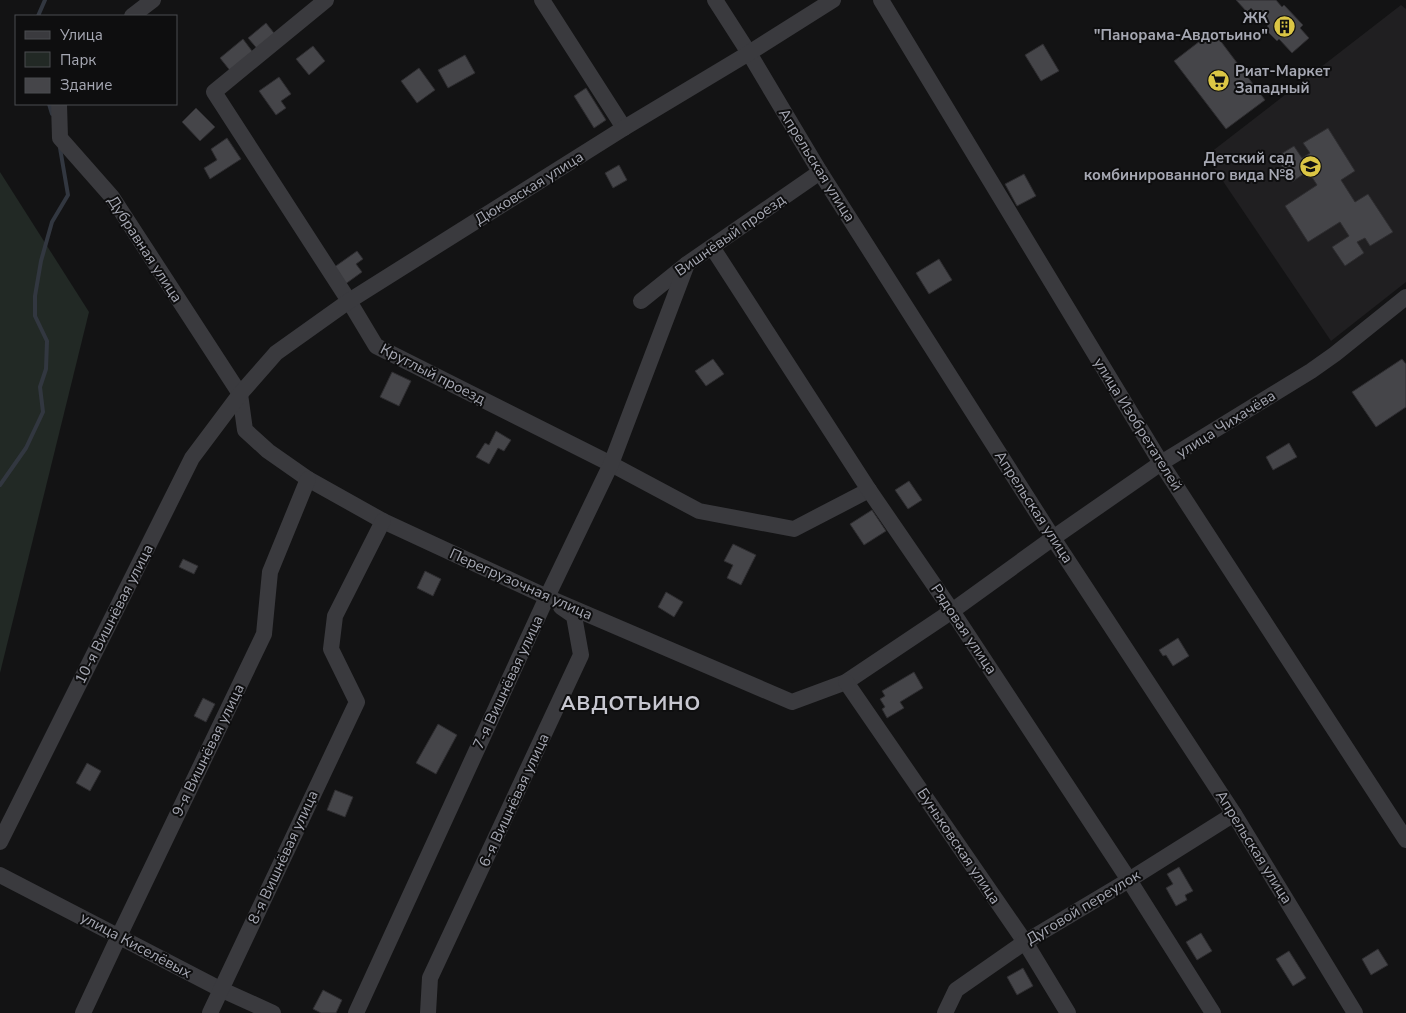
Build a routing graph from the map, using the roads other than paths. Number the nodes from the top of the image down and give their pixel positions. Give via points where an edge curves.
1 (152, 0) edge
2 (326, 0) edge
3 (542, 0) edge
4 (715, 0) edge
5 (832, 0) edge
6 (881, 0) edge
7 (133, 15) edge
8 (749, 53) junction
9 (59, 105) edge
10 (624, 128) junction
11 (820, 172) junction
12 (712, 247) junction
13 (686, 264) junction
14 (1406, 297) edge
15 (348, 301) junction
16 (641, 301) dead end
17 (240, 394) junction
18 (611, 464) junction
19 (1161, 464) junction
20 (308, 479) junction
21 (869, 490) junction
22 (383, 521) junction
23 (1053, 538) junction
24 (547, 597) junction
25 (952, 611) junction
26 (846, 682) junction
27 (1234, 814) junction
28 (1406, 840) edge
29 (0, 842) edge
30 (0, 875) edge
31 (1130, 880) junction
32 (119, 936) junction
33 (1025, 942) junction
34 (220, 990) junction
35 (83, 1013) edge
36 (210, 1013) edge
37 (273, 1013) edge
38 (356, 1013) edge
39 (428, 1013) edge
40 (945, 1013) edge
41 (1068, 1013) edge
42 (1214, 1013) edge
43 (1354, 1013) edge

1 - 7 street
2 - 15 street, Круглый проезд via 214,92
3 - 10 street
4 - 8 street, Апрельская улица
5 - 8 street, Дюковская улица
6 - 19 street, улица Изобретателей
8 - 10 street, Дюковская улица
8 - 11 street, Апрельская улица
9 - 17 street, Дубравная улица via 60,138 112,196
10 - 15 street, Дюковская улица
11 - 12 street, Вишнёвый проезд
11 - 23 street, Апрельская улица
12 - 13 street, Вишнёвый проезд
12 - 21 street, Рядовая улица
13 - 16 street, Вишнёвый проезд
13 - 18 street, 7-я Вишнёвая улица
14 - 19 street, улица Чихачёва via 1311,371
15 - 17 street, Дюковская улица via 276,353
15 - 18 street, Круглый проезд via 376,346
17 - 20 street, Перегрузочная улица via 246,430 268,451
17 - 29 street, 10-я Вишнёвая улица via 192,458
18 - 21 street, Круглый проезд via 699,511 794,529
18 - 24 street, 7-я Вишнёвая улица
19 - 23 street, улица Чихачёва
19 - 28 street, улица Изобретателей
20 - 22 street, Перегрузочная улица
20 - 32 street, 9-я Вишнёвая улица via 270,572 264,634
21 - 25 street, Рядовая улица
22 - 24 street, Перегрузочная улица
22 - 34 street, 8-я Вишнёвая улица via 334,616 331,649 357,702
23 - 25 street, улица Чихачёва
23 - 27 street, Апрельская улица
24 - 26 street, Перегрузочная улица via 792,702
24 - 38 street, 7-я Вишнёвая улица
24 - 39 street, 6-я Вишнёвая улица via 574,616 581,655 430,978
25 - 26 street, улица Чихачёва
25 - 31 street, Рядовая улица
26 - 33 street, Буньковская улица
27 - 31 street, Дуговой переулок
27 - 43 street, Апрельская улица
30 - 32 street, улица Киселёвых
31 - 33 street, Дуговой переулок
31 - 42 street, Рядовая улица
32 - 34 street, улица Киселёвых
32 - 35 street, 9-я Вишнёвая улица
33 - 40 street, Дуговой переулок via 956,990
33 - 41 street, Буньковская улица
34 - 36 street, 8-я Вишнёвая улица
34 - 37 street, улица Киселёвых

